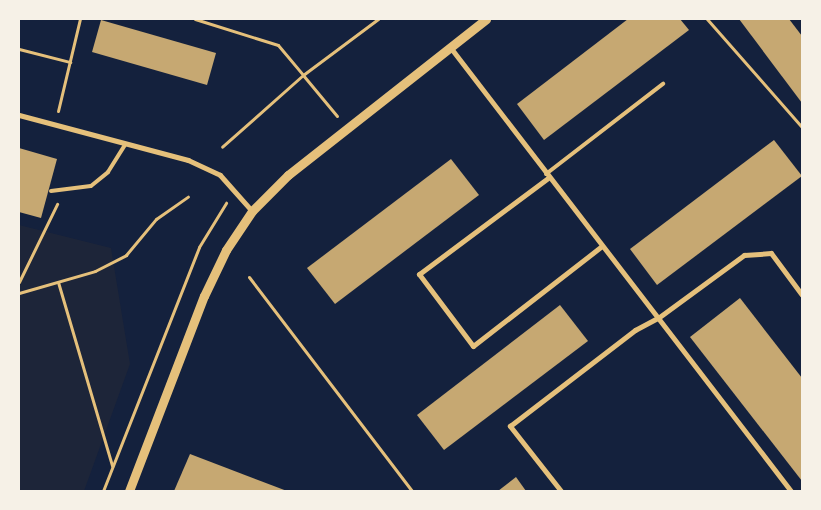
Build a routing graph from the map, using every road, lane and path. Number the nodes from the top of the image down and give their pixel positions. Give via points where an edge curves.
1 (80, 19) edge
2 (195, 19) edge
3 (378, 19) edge
4 (486, 19) edge
5 (707, 19) edge
6 (450, 47) junction
7 (19, 49) edge
8 (70, 62) junction
9 (303, 75) junction
10 (663, 84) dead end
11 (19, 116) edge
12 (54, 126) junction
13 (802, 127) edge
14 (347, 128) junction
15 (125, 145) junction
16 (222, 147) dead end
17 (547, 176) junction
18 (50, 191) dead end
19 (63, 191) junction
20 (236, 192) junction
21 (188, 197) dead end
22 (252, 211) junction
23 (602, 246) junction
24 (249, 277) dead end
25 (19, 282) edge
26 (58, 282) junction
27 (19, 293) edge
28 (802, 295) edge
29 (658, 318) junction
30 (112, 467) junction
31 (103, 491) edge
32 (129, 491) edge
33 (412, 491) edge
34 (561, 491) edge
35 (791, 491) edge

1 - 8 path
2 - 9 path via 278,45
3 - 9 path
4 - 6 street
5 - 13 path
6 - 14 street
6 - 17 street
7 - 8 path
8 - 12 path
9 - 14 path
9 - 16 path
10 - 17 lane
11 - 12 street
12 - 15 street
14 - 22 street
15 - 19 lane via 108,172 91,186
15 - 20 street via 188,160 220,175
17 - 23 street
17 - 23 street via 419,274 473,346
18 - 19 lane
19 - 25 path
20 - 22 street
20 - 30 path via 199,247
21 - 26 path via 156,219 126,255 96,271
22 - 32 street via 226,250 204,296
23 - 29 street
24 - 33 path
26 - 27 path
26 - 30 path
28 - 29 street via 771,253 744,255
29 - 34 street via 635,330 510,426
29 - 35 street
30 - 31 path

